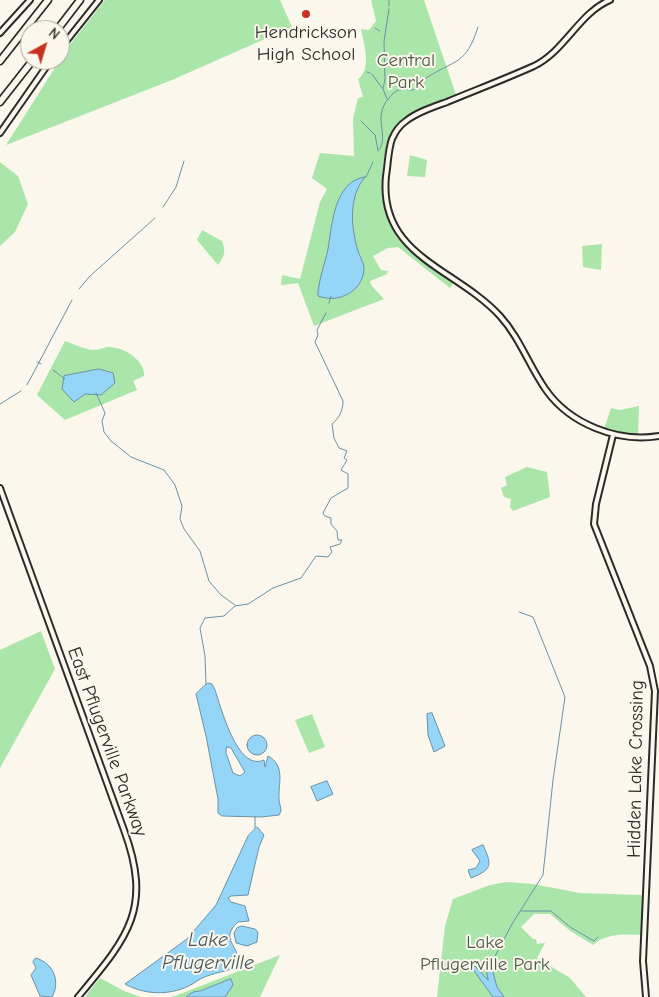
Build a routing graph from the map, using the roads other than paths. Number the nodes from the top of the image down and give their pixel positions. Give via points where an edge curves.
1 (30, 0) edge
2 (47, 0) edge
3 (81, 0) edge
4 (99, 0) edge
5 (610, 0) edge
6 (64, 20) edge
7 (0, 33) edge
8 (70, 36) edge
9 (0, 61) edge
10 (25, 70) edge
11 (44, 70) edge
12 (0, 102) edge
13 (0, 133) edge
14 (613, 434) junction
15 (659, 436) edge
16 (0, 488) edge
17 (653, 727) junction
18 (659, 727) edge
19 (653, 732) junction
20 (659, 733) edge
21 (78, 997) edge
22 (646, 997) edge

1 - 7 street
2 - 9 highway
3 - 6 highway
4 - 8 street
5 - 14 street via 589,14 544,60 403,123 391,144 384,192 389,217 397,233 499,315 553,398 578,419
10 - 12 highway
11 - 13 street
14 - 15 street
14 - 17 street, Hidden Lake Crossing via 594,524 652,674 655,692
16 - 21 street, East Pflugerville Parkway via 127,837 136,870 136,899 125,936
17 - 18 street
17 - 19 street, Hidden Lake Crossing
19 - 20 street
19 - 22 street, Hidden Lake Crossing via 643,961

